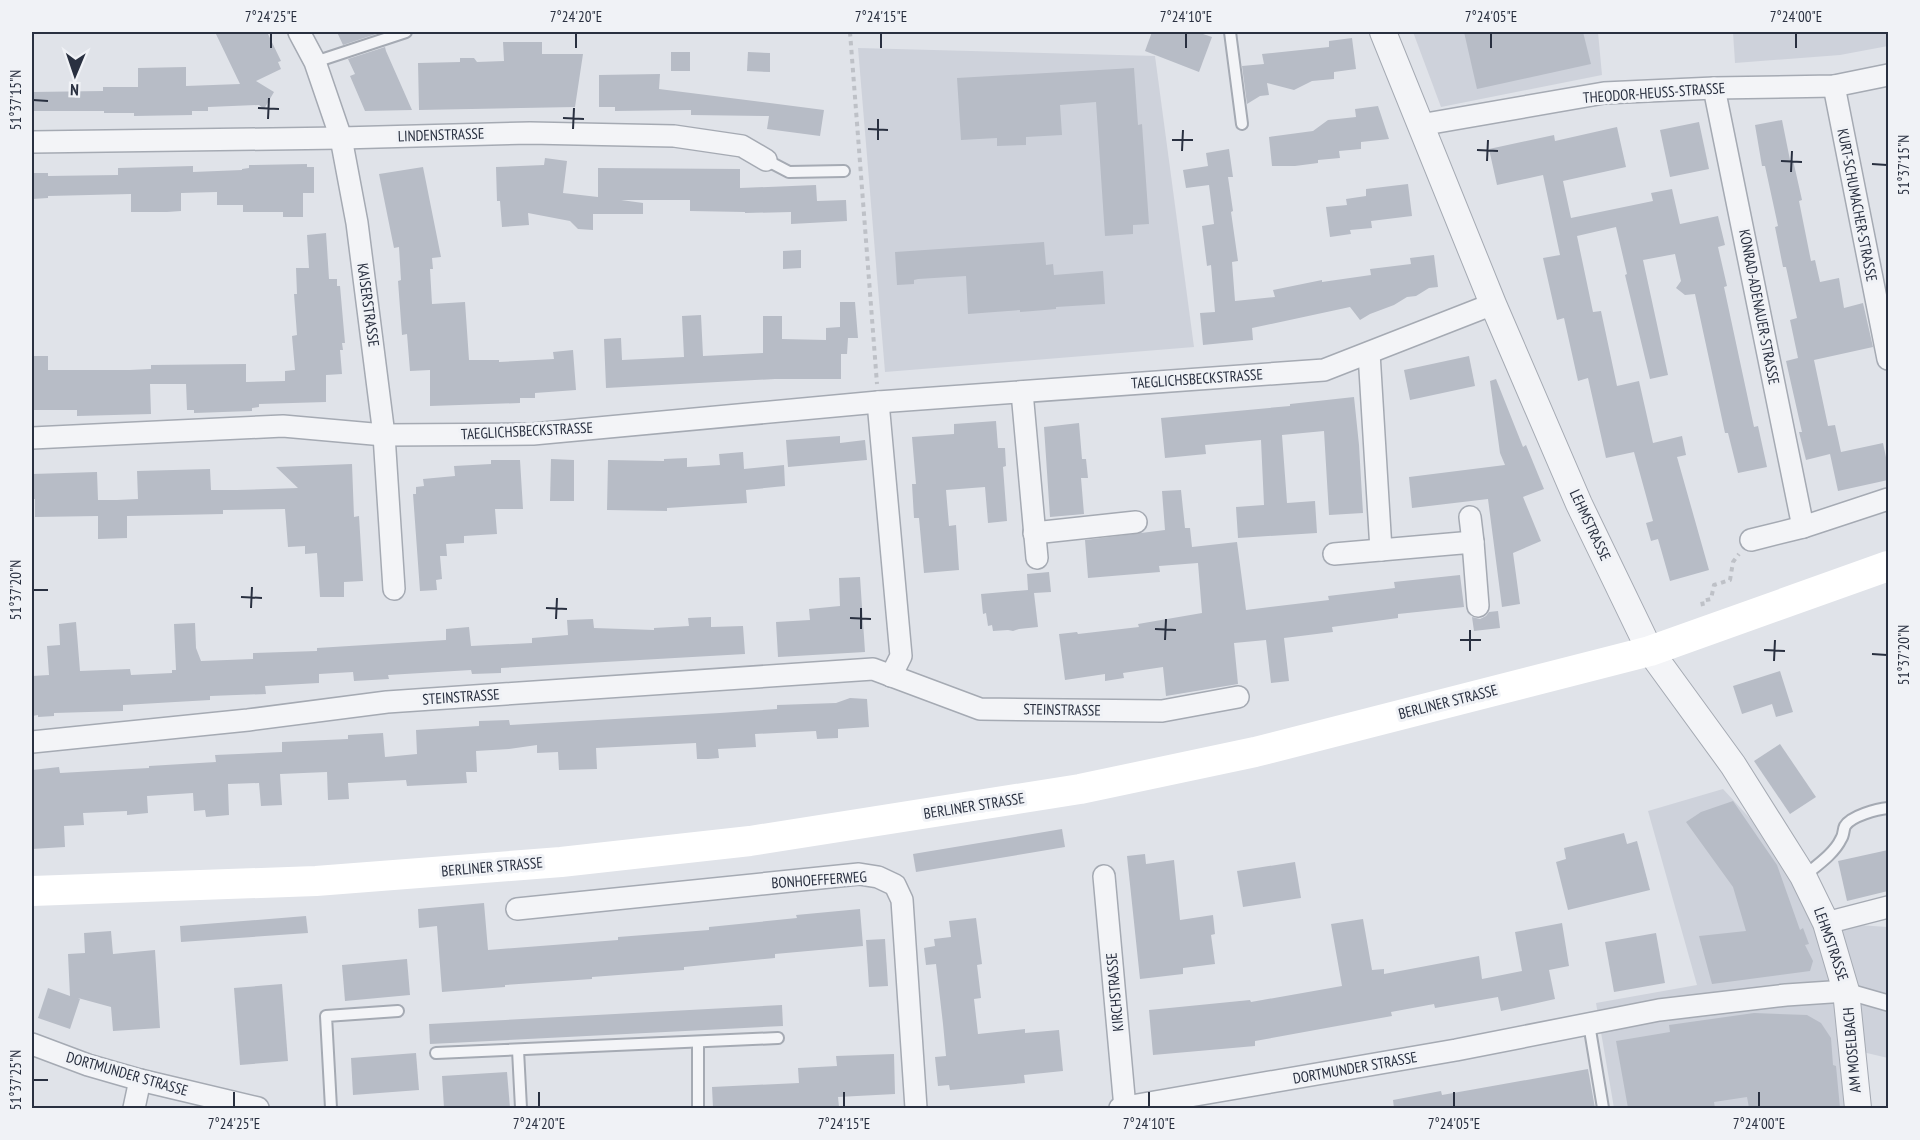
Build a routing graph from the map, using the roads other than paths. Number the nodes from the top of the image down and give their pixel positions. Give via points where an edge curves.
1 (299, 32) edge
2 (406, 32) edge
3 (1230, 32) edge
4 (1383, 32) edge
5 (315, 62) junction
6 (1888, 75) edge
7 (1833, 86) junction
8 (1714, 88) junction
9 (1242, 124) dead end
10 (1420, 125) junction
11 (341, 138) junction
12 (32, 142) edge
13 (766, 160) joint
14 (844, 171) dead end
15 (1493, 304) junction
16 (1369, 352) junction
17 (1888, 359) edge
18 (1022, 392) junction
19 (878, 402) junction
20 (384, 435) junction
21 (32, 438) edge
22 (1888, 498) edge
23 (1470, 517) dead end
24 (1136, 522) dead end
25 (1803, 527) junction
26 (1034, 533) junction
27 (1751, 540) dead end
28 (1473, 542) junction
29 (1381, 550) junction
30 (1334, 554) dead end
31 (1037, 558) dead end
32 (1888, 566) edge
33 (394, 589) dead end
34 (1478, 606) dead end
35 (1650, 651) junction
36 (891, 676) junction
37 (1238, 697) dead end
38 (32, 742) edge
39 (1888, 808) edge
40 (1104, 876) dead end
41 (1803, 876) junction
42 (32, 891) edge
43 (1888, 907) edge
44 (517, 909) dead end
45 (1826, 923) junction
46 (1846, 991) junction
47 (1888, 1003) edge
48 (398, 1011) dead end
49 (1589, 1024) junction
50 (778, 1038) dead end
51 (698, 1042) junction
52 (32, 1044) edge
53 (518, 1050) junction
54 (435, 1053) dead end
55 (140, 1080) junction
56 (134, 1108) edge
57 (258, 1108) edge
58 (331, 1108) edge
59 (521, 1108) edge
60 (698, 1108) edge
61 (916, 1108) edge
62 (1120, 1108) edge
63 (1125, 1108) edge
64 (1603, 1108) edge
65 (1858, 1108) edge

1 - 5 street, KAISERSTRASSE
2 - 5 lane
3 - 9 lane
4 - 10 street, LEHMSTRASSE
5 - 11 street, KAISERSTRASSE
6 - 7 street, THEODOR-HEUSS-STRASSE
7 - 8 street, THEODOR-HEUSS-STRASSE
7 - 17 street, KURT-SCHUMACHER-STRASSE
8 - 10 street, THEODOR-HEUSS-STRASSE via 1604,93
8 - 25 street, KONRAD-ADENAUER-STRASSE
10 - 15 street, LEHMSTRASSE
11 - 12 street, LINDENSTRASSE
11 - 13 street, LINDENSTRASSE via 530,133 674,136 742,146
11 - 20 street, KAISERSTRASSE via 357,223
13 - 14 lane, LINDENSTRASSE via 789,172
15 - 16 street, TAEGLICHSBECKSTRASSE
15 - 35 street, LEHMSTRASSE via 1579,504
16 - 18 street, TAEGLICHSBECKSTRASSE via 1324,370
16 - 29 street
18 - 19 street, TAEGLICHSBECKSTRASSE
18 - 26 street
19 - 20 street, TAEGLICHSBECKSTRASSE via 533,434
19 - 36 street via 901,657
20 - 21 street, TAEGLICHSBECKSTRASSE via 283,426
20 - 33 street, KAISERSTRASSE
22 - 25 street
23 - 28 street
24 - 26 street
25 - 27 street
26 - 31 street
28 - 29 street
28 - 34 street
29 - 30 street
32 - 35 main road, BERLINER STRASSE
35 - 41 street, LEHMSTRASSE via 1733,765
35 - 42 main road, BERLINER STRASSE via 1255,752 1080,789 761,840 561,862 316,881
36 - 37 street, STEINSTRASSE via 980,709 1162,711
36 - 38 street, STEINSTRASSE via 873,669 387,702
39 - 41 lane via 1850,820 1842,839
40 - 63 street, KIRCHSTRASSE
41 - 45 street, LEHMSTRASSE
43 - 45 street
44 - 61 street, BONHOEFFERWEG via 859,874 895,885 902,900
45 - 46 street, LEHMSTRASSE
46 - 47 street, DORTMUNDER STRASSE
46 - 49 street, DORTMUNDER STRASSE via 1659,1010
46 - 65 street, AM MOSELBACH
48 - 58 lane via 326,1016
49 - 63 street, DORTMUNDER STRASSE
49 - 64 lane
50 - 51 lane
51 - 53 lane
51 - 60 lane
52 - 55 street, DORTMUNDER STRASSE
53 - 54 lane
53 - 59 lane
55 - 56 street
55 - 57 street, DORTMUNDER STRASSE
62 - 63 street, DORTMUNDER STRASSE

